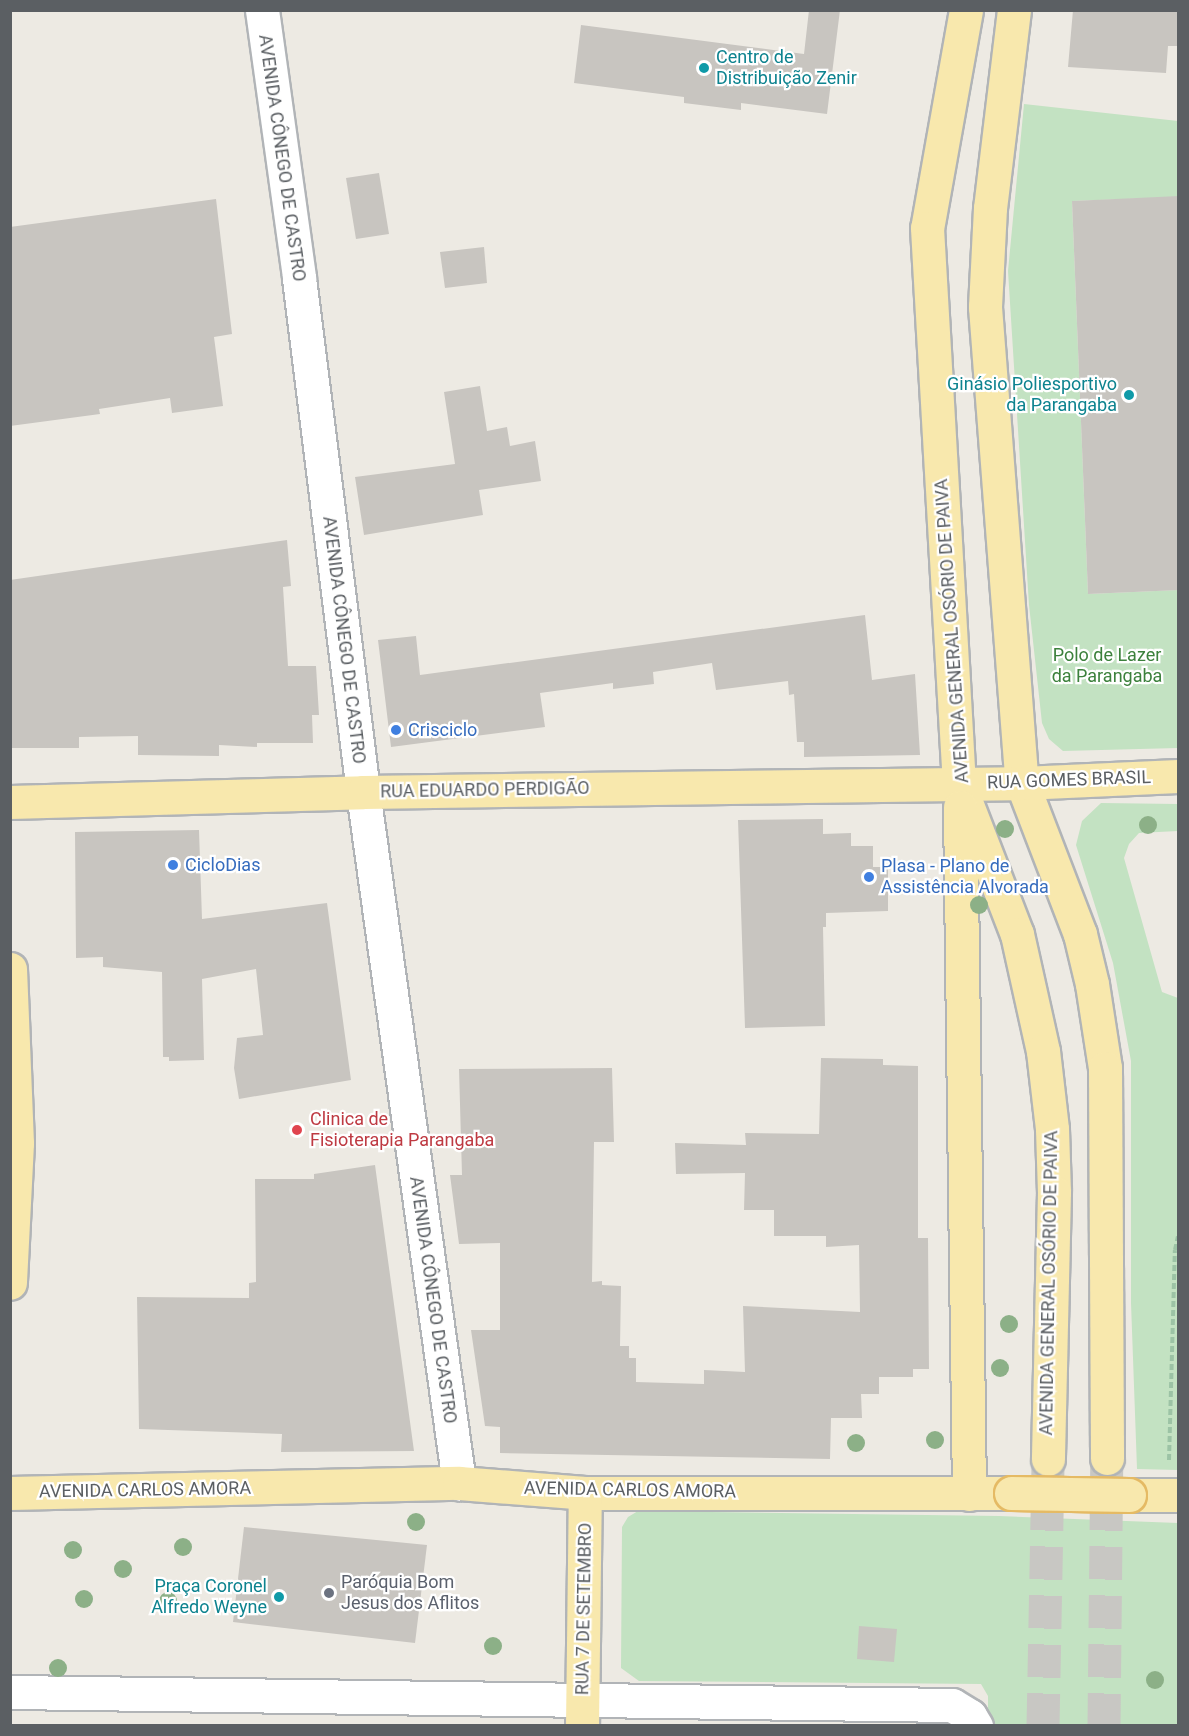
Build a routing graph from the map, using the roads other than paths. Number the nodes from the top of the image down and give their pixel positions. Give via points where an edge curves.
1 (262, 10) edge
2 (966, 10) edge
3 (1014, 10) edge
4 (1179, 776) edge
5 (1022, 783) junction
6 (959, 784) junction
7 (363, 792) junction
8 (10, 802) edge
9 (10, 969) edge
10 (10, 1283) edge
11 (1107, 1458) tunnel mouth
12 (1047, 1459) tunnel mouth
13 (459, 1484) junction
14 (10, 1493) edge
15 (585, 1493) junction
16 (969, 1494) junction
17 (1173, 1495) edge
18 (10, 1692) edge
19 (582, 1713) edge
20 (969, 1717) edge

1 - 7 main road, AVENIDA CÔNEGO DE CASTRO
2 - 6 main road, AVENIDA GENERAL OSÓRIO DE PAIVA via 927,228
3 - 5 main road via 990,208 985,307
4 - 5 main road, RUA GOMES BRASIL
5 - 6 main road, RUA GOMES BRASIL
5 - 11 main road via 1080,934 1105,1068
6 - 7 main road, RUA EDUARDO PERDIGÃO
6 - 12 main road, AVENIDA GENERAL OSÓRIO DE PAIVA via 1017,934 1043,1051 1054,1192
6 - 16 main road
7 - 8 main road, RUA EDUARDO PERDIGÃO
7 - 13 main road, AVENIDA CÔNEGO DE CASTRO
9 - 10 main road via 17,1143
13 - 14 main road, AVENIDA CARLOS AMORA
13 - 15 main road, AVENIDA CARLOS AMORA
15 - 16 main road, AVENIDA CARLOS AMORA
15 - 19 main road, RUA 7 DE SETEMBRO
16 - 17 main road, AVENIDA CARLOS AMORA, bridge
18 - 19 main road
19 - 20 main road via 952,1705

